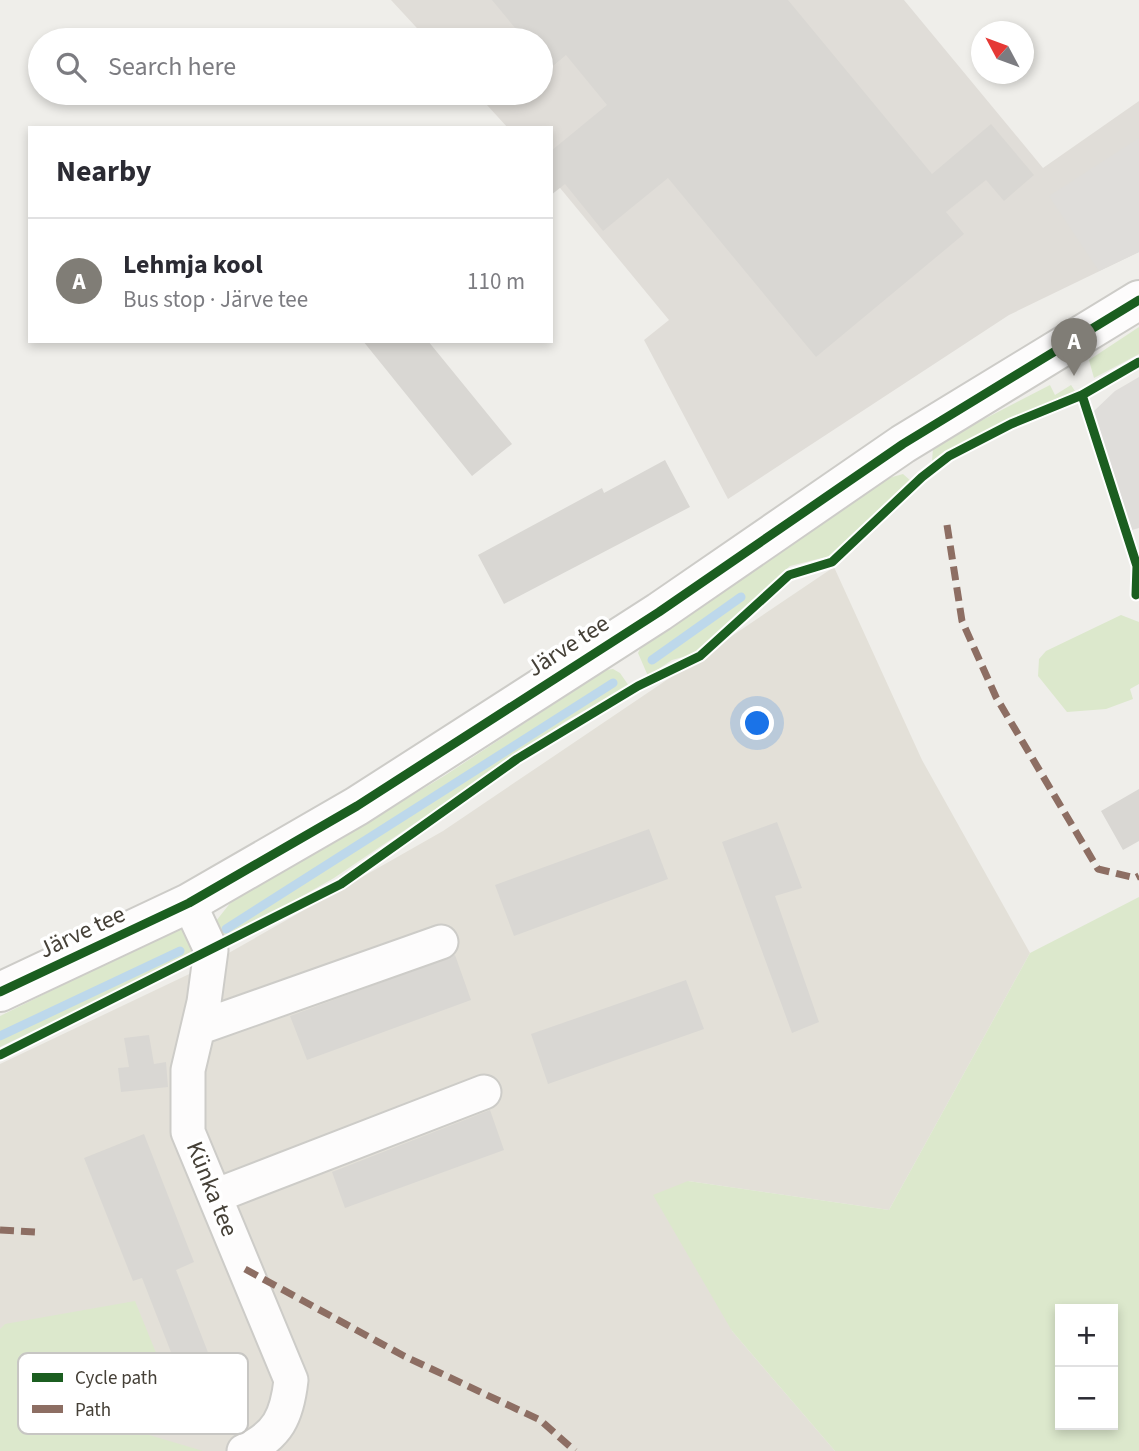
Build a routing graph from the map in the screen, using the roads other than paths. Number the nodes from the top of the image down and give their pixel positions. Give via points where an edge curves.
1 (1139, 300) edge
2 (189, 903) junction
3 (441, 943) dead end
4 (0, 992) edge
5 (198, 1028) junction
6 (484, 1092) dead end
7 (215, 1196) junction
8 (244, 1451) edge

1 - 2 street, Järve tee via 903,444 659,612 356,806
2 - 4 street, Järve tee
2 - 5 street, Künka tee via 211,950
3 - 5 street
5 - 7 street, Künka tee via 188,1070 188,1132
6 - 7 street
7 - 8 street, Künka tee via 291,1380 288,1407 265,1441

